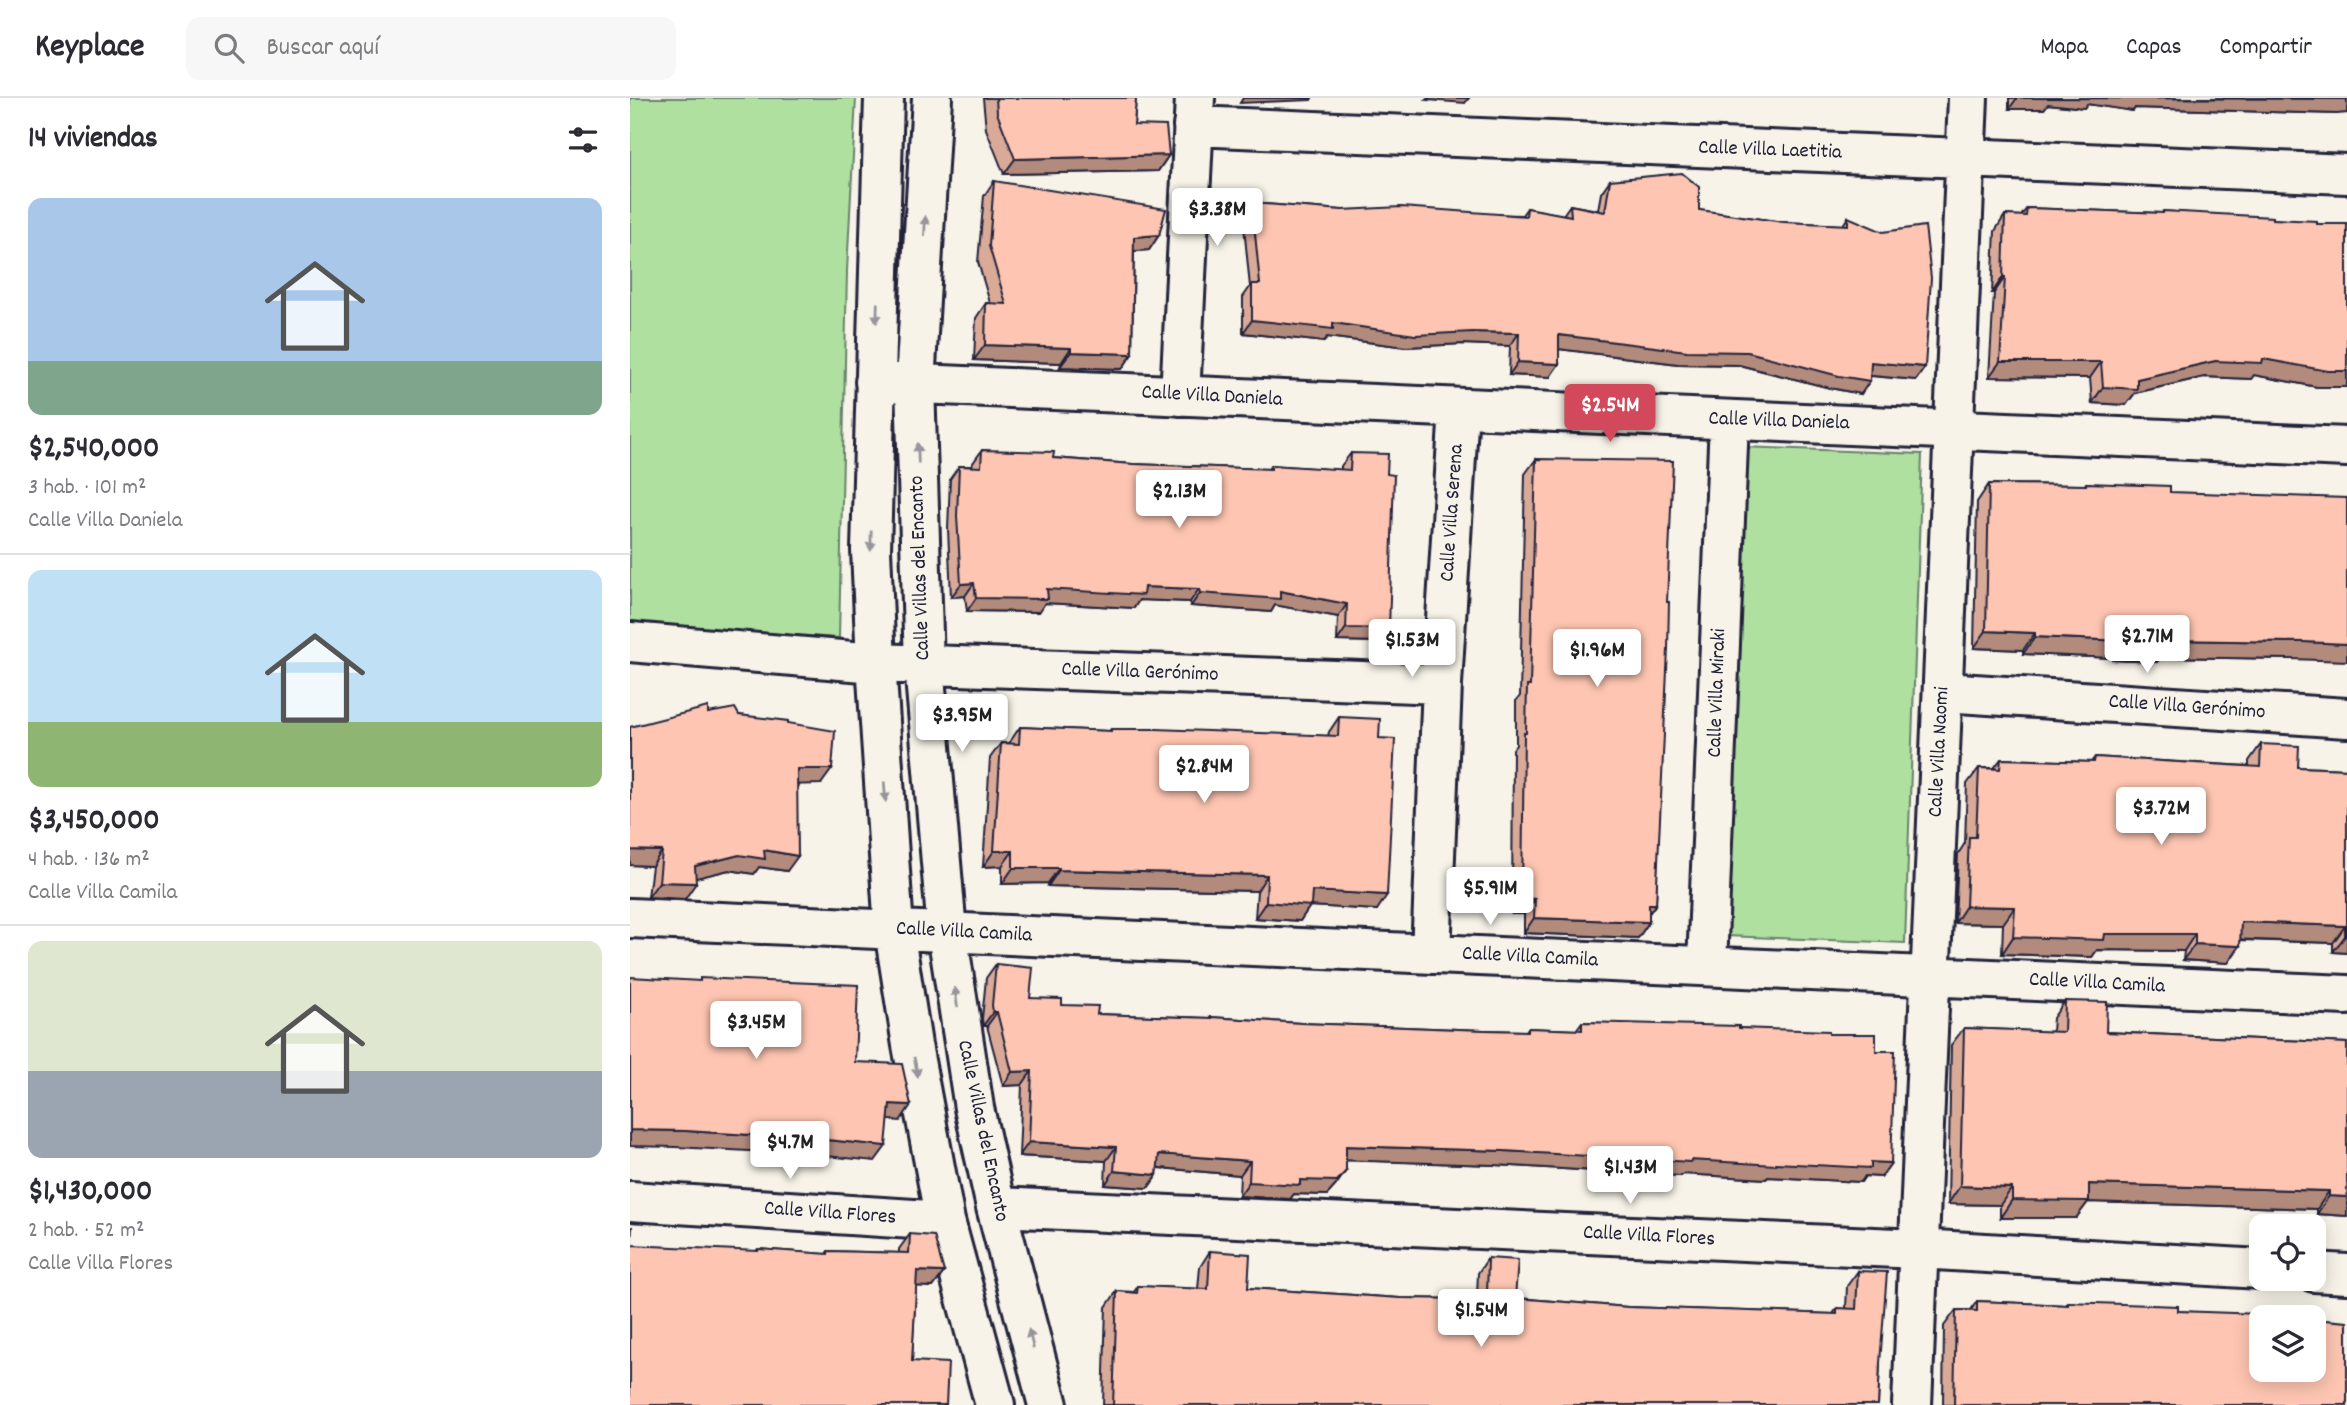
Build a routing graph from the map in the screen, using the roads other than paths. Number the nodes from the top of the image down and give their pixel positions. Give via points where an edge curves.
1 (884, 98) edge
2 (932, 98) edge
3 (1968, 98) edge
4 (1194, 112) edge
5 (1965, 159) junction
6 (2347, 174) edge
7 (875, 382) junction
8 (915, 384) junction
9 (1180, 396) junction
10 (1459, 408) junction
11 (1729, 420) junction
12 (1954, 429) junction
13 (2347, 447) edge
14 (630, 642) edge
15 (876, 663) junction
16 (925, 665) junction
17 (1442, 684) junction
18 (1943, 692) junction
19 (2347, 718) edge
20 (630, 918) edge
21 (894, 930) junction
22 (947, 932) junction
23 (1431, 954) junction
24 (1707, 966) junction
25 (1930, 976) junction
26 (2347, 995) edge
27 (630, 1201) edge
28 (996, 1207) junction
29 (945, 1221) junction
30 (1918, 1249) junction
31 (2249, 1268) edge
32 (2326, 1273) edge
33 (2347, 1274) edge
34 (995, 1405) edge
35 (1048, 1405) edge
36 (1912, 1405) edge

1 -> 7 street
8 -> 2 street, Calle Villas del Encanto
3 - 5 street, Calle Villa Naomi
4 - 5 street, Calle Villa Laetitia
4 - 9 street
5 - 6 street, Calle Villa Laetitia
5 - 12 street, Calle Villa Naomi
7 - 8 street, Calle Villa Daniela
7 -> 15 street via 871,550
8 - 9 street, Calle Villa Daniela
16 -> 8 street, Calle Villas del Encanto
9 - 10 street, Calle Villa Daniela
10 - 11 street, Calle Villa Daniela
10 - 17 street, Calle Villa Serena
11 - 12 street, Calle Villa Daniela
11 - 24 street, Calle Villa Miraki
12 - 13 street, Calle Villa Daniela
12 - 18 street, Calle Villa Naomi
14 - 15 street, Calle Villa Gerónimo
15 - 16 street, Calle Villa Gerónimo
15 -> 21 street
16 - 17 street, Calle Villa Gerónimo
16 - 22 street, Calle Villas del Encanto
17 - 23 street, Calle Villa Serena
18 - 19 street, Calle Villa Gerónimo
18 - 25 street, Calle Villa Naomi
20 - 21 street, Calle Villa Camila
21 - 22 street, Calle Villa Camila
21 -> 29 street
22 - 23 street, Calle Villa Camila
28 -> 22 street, Calle Villas del Encanto via 974,1108
23 - 24 street, Calle Villa Camila
24 - 25 street, Calle Villa Camila
25 - 26 street, Calle Villa Camila
25 - 30 street, Calle Villa Naomi
27 - 29 street, Calle Villa Flores
28 - 30 street, Calle Villa Flores
35 -> 28 street, Calle Villas del Encanto
29 - 34 street
30 - 31 street, Calle Villa Flores
30 - 36 street, Calle Villa Naomi
32 - 33 street

